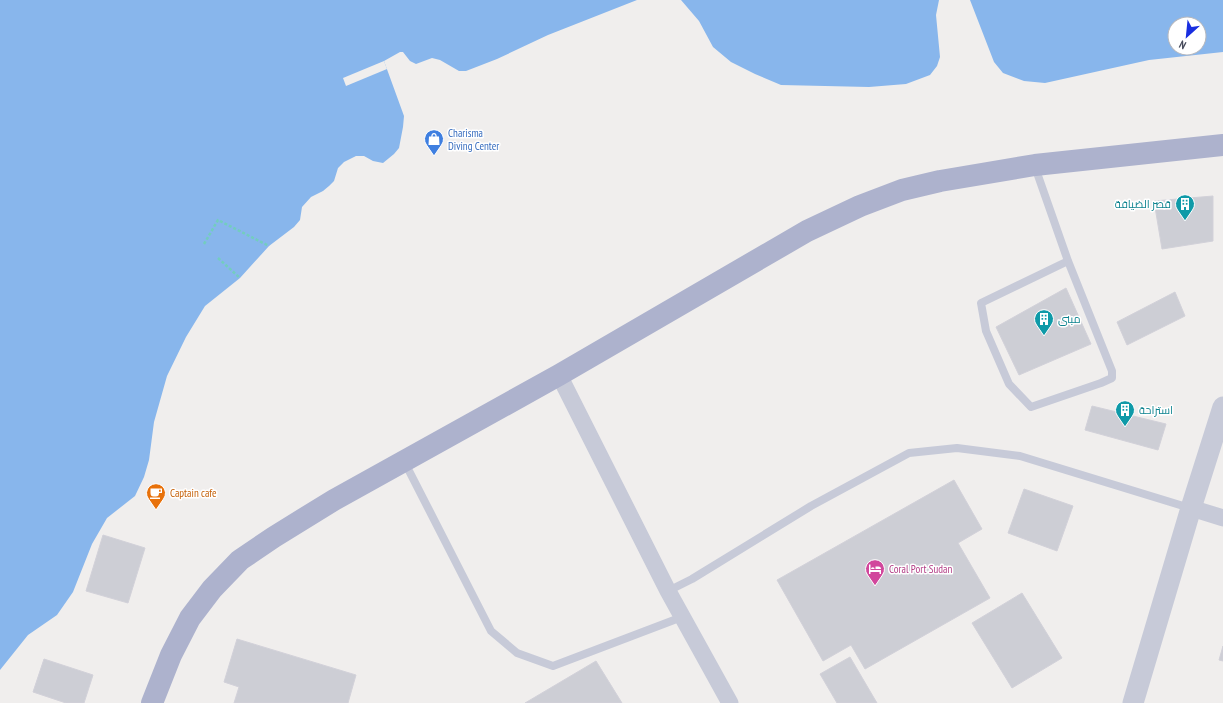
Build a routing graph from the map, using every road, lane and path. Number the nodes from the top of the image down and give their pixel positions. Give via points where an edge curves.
1 (1223, 145) edge
2 (1035, 165) junction
3 (204, 244) dead end
4 (269, 246) dead end
5 (218, 258) dead end
6 (1068, 261) junction
7 (240, 278) dead end
8 (559, 375) junction
9 (1223, 407) edge
10 (404, 461) junction
11 (1191, 508) junction
12 (1223, 518) edge
13 (668, 591) junction
14 (682, 617) junction
15 (152, 703) edge
16 (730, 703) edge
17 (1133, 703) edge

1 - 2 main road
2 - 6 lane
2 - 8 main road via 940,181 902,190 860,206 807,231
3 - 4 path via 218,220
5 - 7 path
6 - 6 lane via 981,303 986,331 1009,384 1031,407 1112,378 1112,371
8 - 10 main road
8 - 13 street
9 - 11 street
10 - 14 lane via 492,631 517,653 553,666
10 - 15 main road via 334,500 240,560 212,589 190,618 171,655
11 - 12 street
11 - 13 lane via 1020,456 957,448 909,453 811,506
11 - 17 street
13 - 14 street
14 - 16 street

